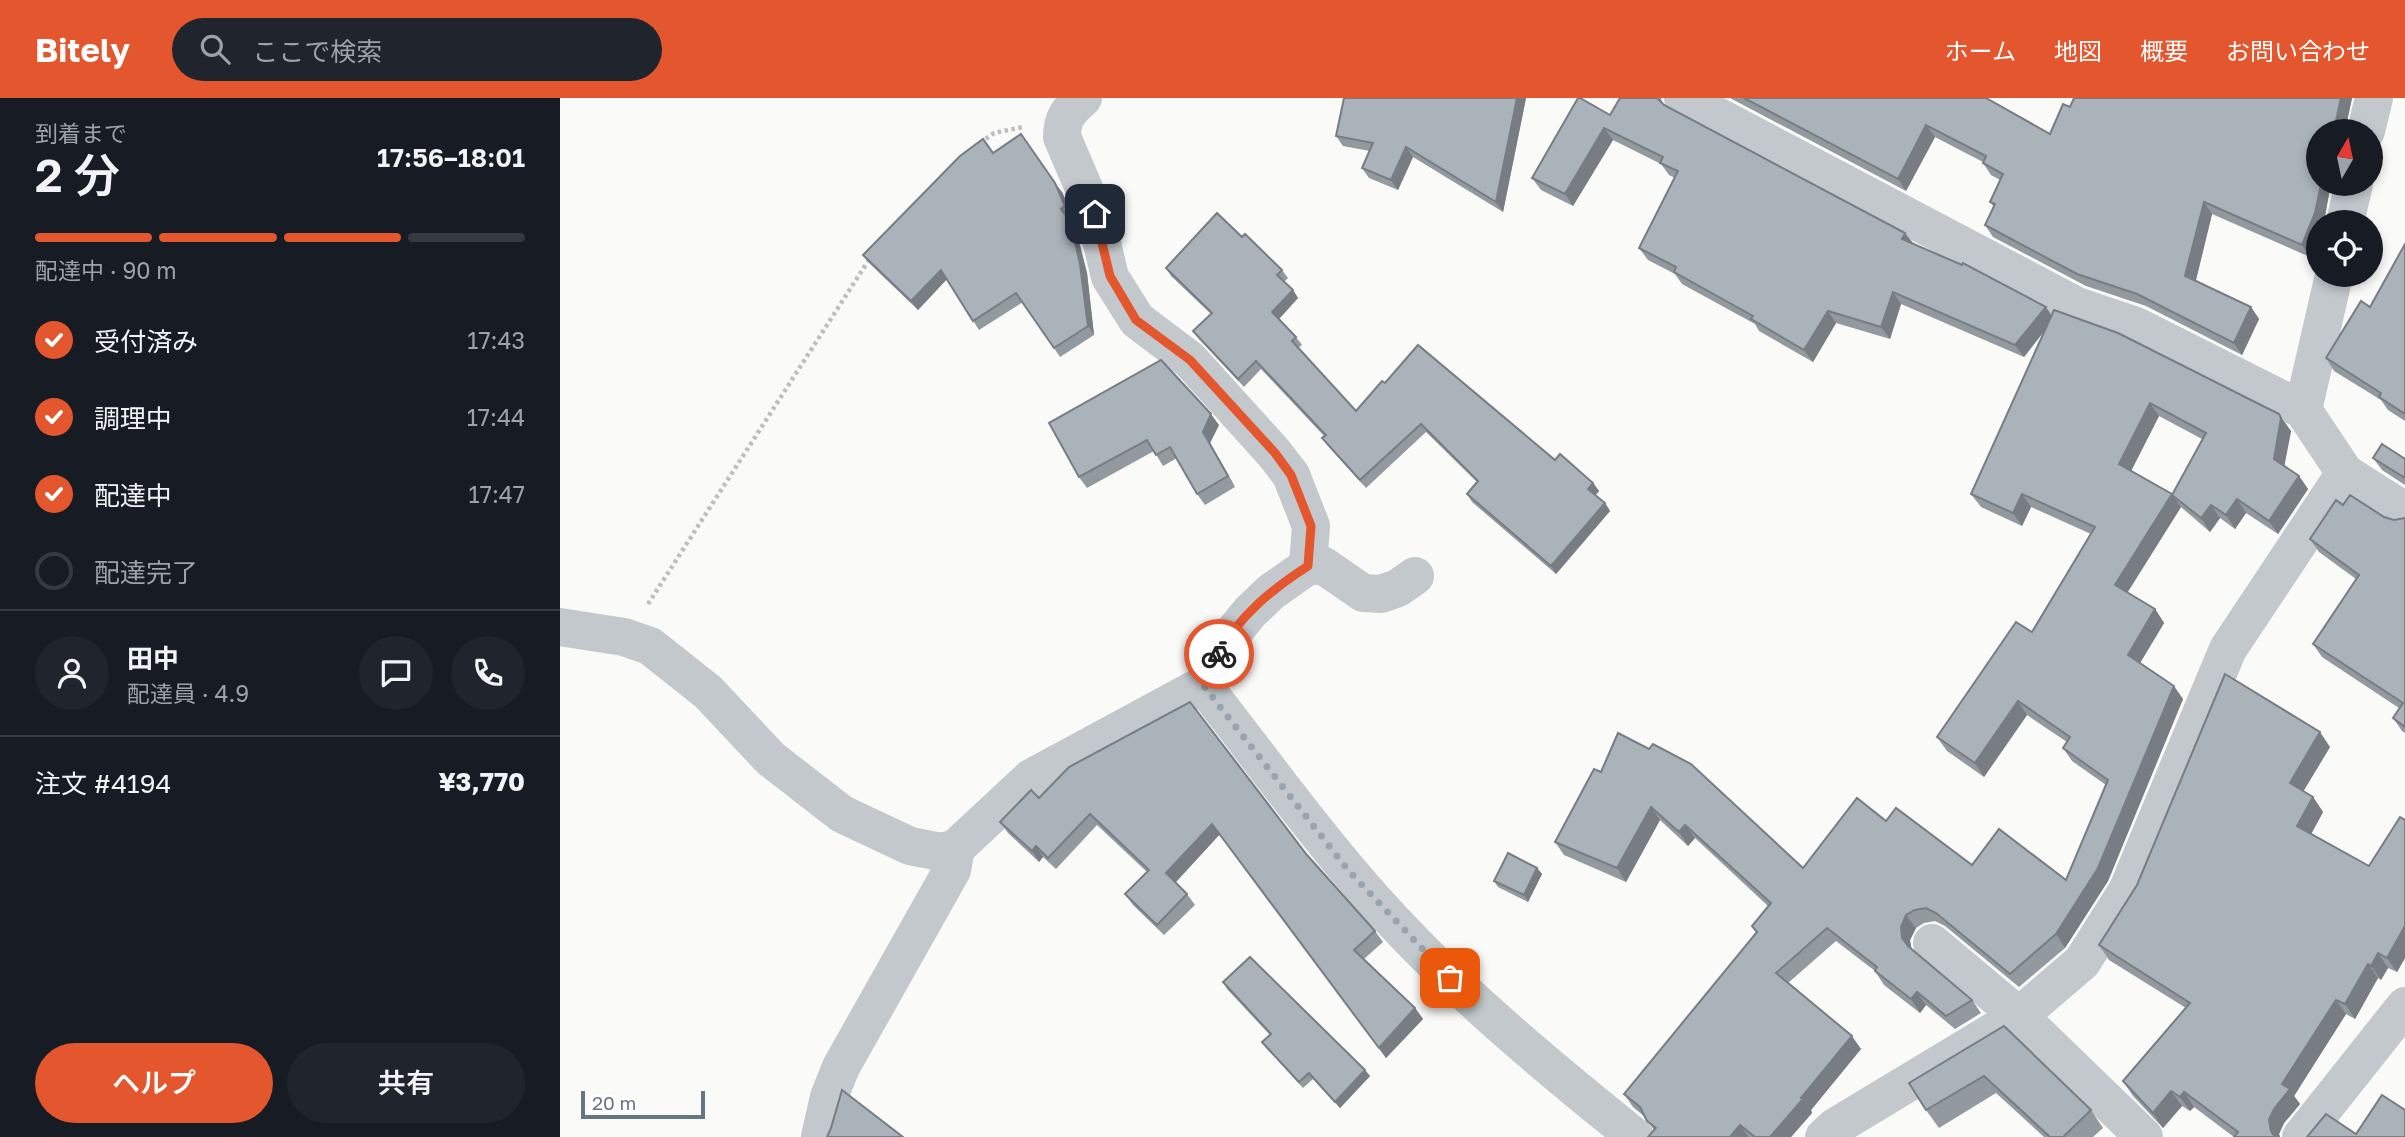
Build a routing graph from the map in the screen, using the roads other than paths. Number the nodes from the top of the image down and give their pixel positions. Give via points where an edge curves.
1 (1683, 98) edge
2 (2374, 98) edge
3 (1072, 110) edge
4 (2369, 119) edge
5 (2331, 287) edge
6 (2303, 410) junction
7 (2345, 473) junction
8 (2405, 511) edge
9 (1308, 566) junction
10 (1415, 576) dead end
11 (560, 627) edge
12 (1203, 685) junction
13 (956, 848) junction
14 (1932, 943) dead end
15 (2405, 1006) edge
16 (2019, 1016) junction
17 (820, 1137) edge
18 (1635, 1137) edge
19 (1824, 1137) edge
20 (2144, 1137) edge
21 (2301, 1137) edge

1 - 6 street via 2077,306 2136,326
2 - 4 street
3 - 9 street via 1062,136 1095,214 1110,276 1136,320 1190,360 1291,475 1311,526
5 - 6 street
6 - 7 street
7 - 8 street
7 - 16 street via 2228,649 2127,891 2082,962
9 - 10 street via 1324,566 1363,593 1398,589
9 - 12 street via 1250,612 1223,645
11 - 13 street via 650,646 708,692 771,760 842,814 910,846 942,852
12 - 13 street via 1031,778
12 - 18 street via 1348,870 1433,962 1521,1043
13 - 17 street via 952,870 841,1068
14 - 16 street
15 - 21 street
16 - 19 street
16 - 20 street

